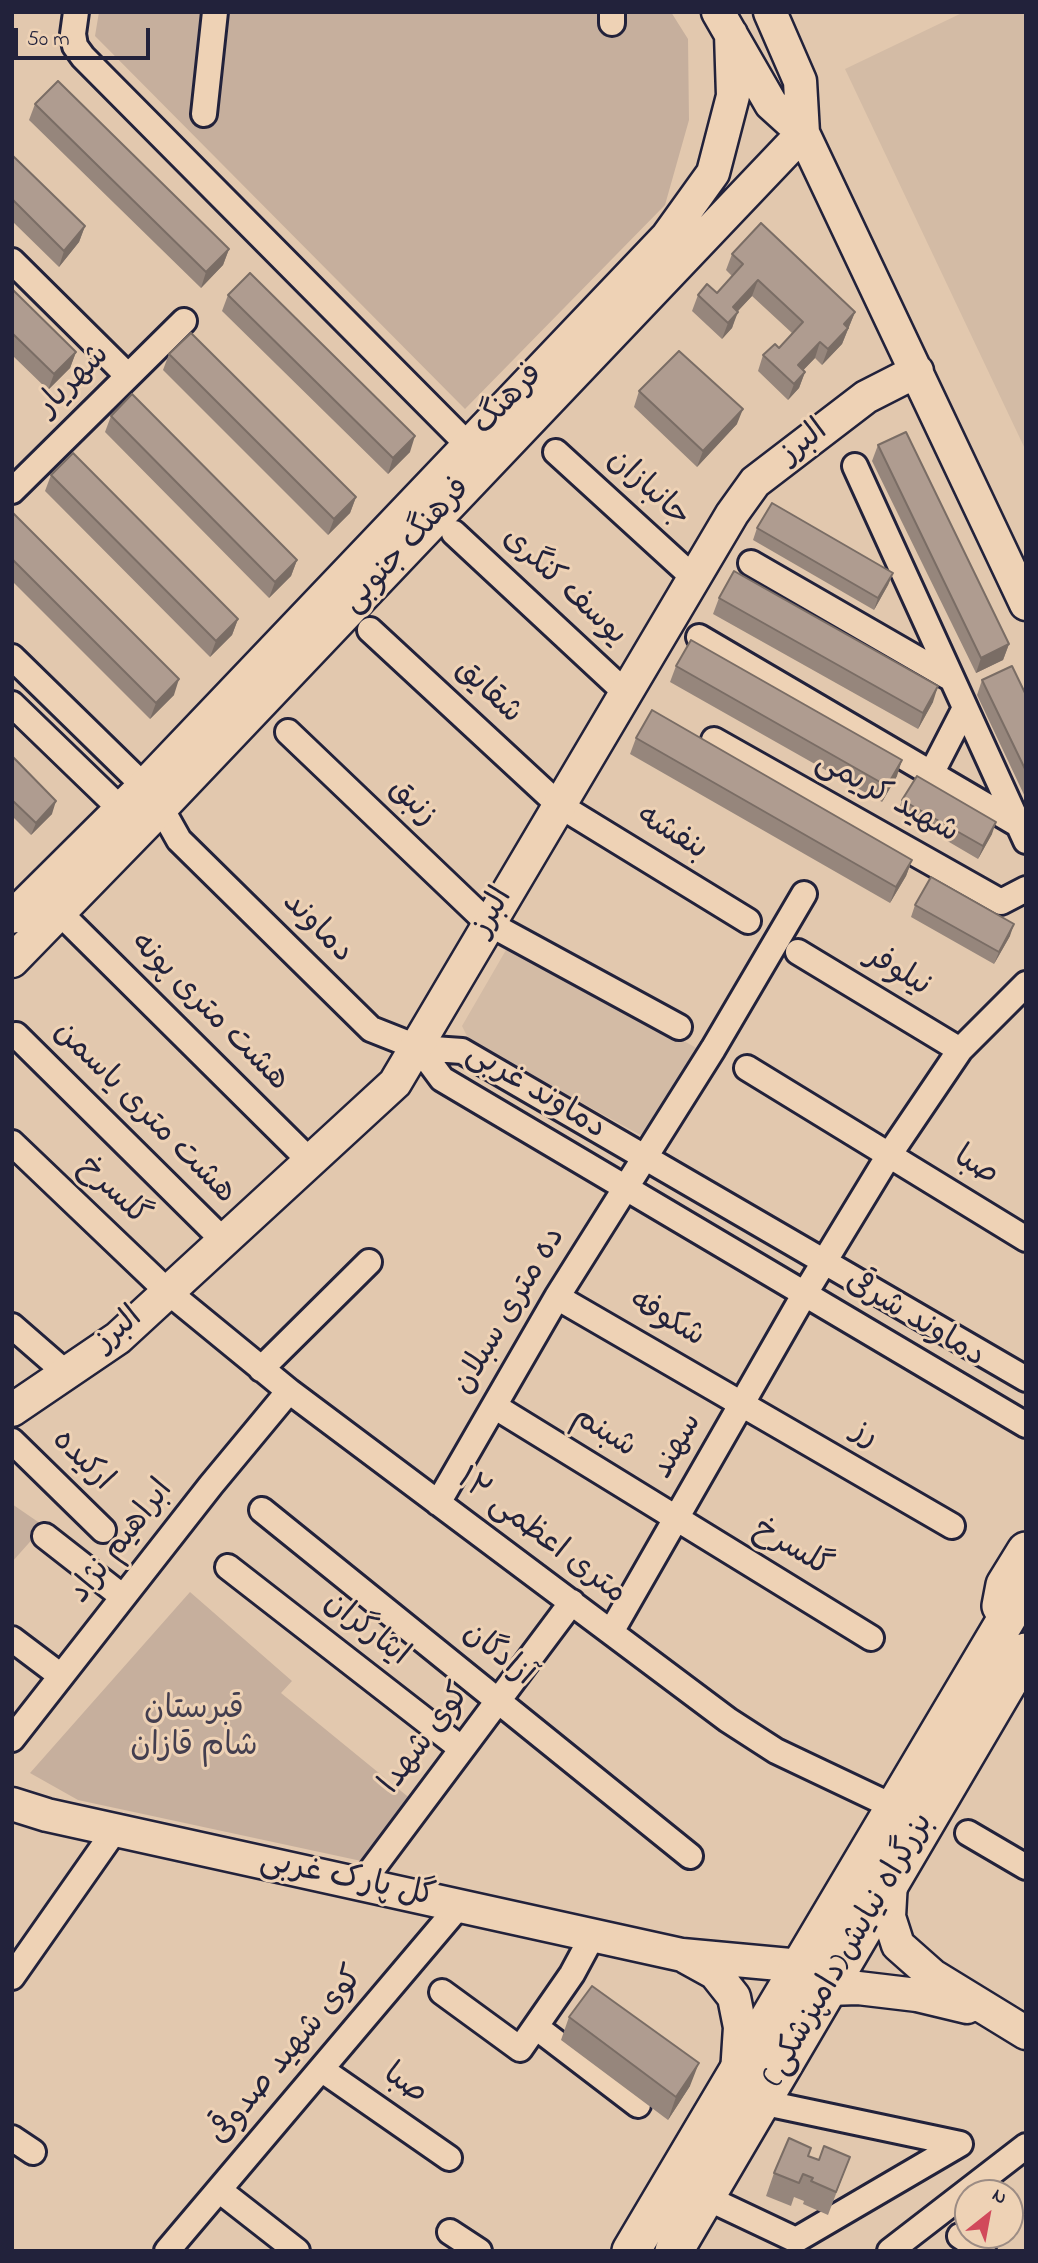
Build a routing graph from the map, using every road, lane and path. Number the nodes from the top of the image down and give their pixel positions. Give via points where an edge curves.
1 (76, 12) edge
2 (215, 12) edge
3 (773, 14) edge
4 (725, 23) edge
5 (204, 114) dead end
6 (803, 133) junction
7 (12, 261) edge
8 (184, 321) dead end
9 (917, 371) junction
10 (128, 376) junction
11 (556, 452) dead end
12 (477, 454) junction
13 (855, 466) dead end
14 (12, 491) edge
15 (454, 533) dead end
16 (751, 563) dead end
17 (694, 578) junction
18 (1026, 604) edge
19 (370, 630) dead end
20 (699, 637) dead end
21 (12, 657) edge
22 (952, 679) junction
23 (626, 693) junction
24 (12, 704) edge
25 (965, 708) junction
26 (288, 733) dead end
27 (714, 740) dead end
28 (931, 774) junction
29 (559, 805) junction
30 (141, 808) junction
31 (1022, 833) edge
32 (1026, 889) edge
33 (804, 894) dead end
34 (59, 912) junction
35 (12, 917) edge
36 (748, 921) dead end
37 (488, 923) junction
38 (798, 952) dead end
39 (12, 961) edge
40 (1026, 984) edge
41 (679, 1027) dead end
42 (16, 1035) dead end
43 (419, 1048) junction
44 (960, 1050) junction
45 (747, 1068) dead end
46 (12, 1143) edge
47 (889, 1155) junction
48 (646, 1156) junction
49 (311, 1162) junction
50 (625, 1187) junction
51 (1026, 1238) edge
52 (223, 1240) junction
53 (824, 1261) junction
54 (369, 1262) dead end
55 (166, 1291) junction
56 (804, 1294) junction
57 (557, 1297) junction
58 (12, 1326) edge
59 (261, 1369) junction
60 (66, 1373) junction
61 (1026, 1379) edge
62 (289, 1391) junction
63 (742, 1403) junction
64 (494, 1406) junction
65 (12, 1410) edge
66 (1026, 1425) edge
67 (12, 1441) edge
68 (438, 1503) junction
69 (261, 1510) dead end
70 (677, 1519) junction
71 (952, 1526) dead end
72 (103, 1531) dead end
73 (45, 1536) dead end
74 (1026, 1550) edge
75 (228, 1567) dead end
76 (1026, 1586) edge
77 (123, 1597) junction
78 (572, 1602) junction
79 (611, 1632) junction
80 (871, 1638) dead end
81 (12, 1639) edge
82 (1011, 1643) edge
83 (61, 1676) junction
84 (499, 1700) junction
85 (12, 1738) edge
86 (462, 1749) junction
87 (12, 1804) edge
88 (894, 1807) junction
89 (115, 1830) junction
90 (968, 1833) dead end
91 (690, 1856) dead end
92 (1026, 1867) edge
93 (891, 1881) junction
94 (361, 1884) junction
95 (459, 1906) junction
96 (593, 1935) junction
97 (682, 1955) junction
98 (12, 1977) edge
99 (805, 1981) junction
100 (442, 1992) dead end
101 (992, 2012) junction
102 (536, 2027) junction
103 (1026, 2033) edge
104 (321, 2069) junction
105 (737, 2073) junction
106 (761, 2102) junction
107 (638, 2105) dead end
108 (12, 2138) edge
109 (1026, 2146) edge
110 (33, 2152) dead end
111 (449, 2158) dead end
112 (219, 2190) junction
113 (705, 2197) junction
114 (450, 2232) dead end
115 (167, 2251) edge
116 (297, 2251) edge
117 (479, 2251) edge
118 (631, 2251) edge
119 (674, 2251) edge
120 (890, 2251) edge

1 - 12 street via 73,34 83,57
2 - 5 street
3 - 6 main road via 800,80
4 - 6 main road via 771,104
4 - 12 main road, فرهنگ via 733,96 713,173 667,237
6 - 9 main road
6 - 12 main road, فرهنگ جنوبی
7 - 10 street
8 - 10 street, شهریار
9 - 17 main road, البرز via 866,397 755,482
9 - 18 main road
10 - 14 street, شهریار
11 - 17 street, جانبازان
12 - 30 main road, فرهنگ
13 - 22 street
15 - 23 street, یوسف کنگری
16 - 22 street
17 - 23 main road, البرز
19 - 29 street, شقایق
20 - 28 street
21 - 30 street
22 - 25 street
23 - 29 main road, البرز
24 - 30 street
25 - 28 street
25 - 31 street
26 - 37 street, زنبق
27 - 32 street, شهید کریمی via 1001,902
28 - 31 street
29 - 36 street, بنفشه
29 - 37 main road, البرز
30 - 34 main road
30 - 35 main road, فرهنگ
30 - 43 street, دماوند via 371,1030
33 - 48 street, ده متری سبلان
34 - 39 main road
34 - 49 street, هشت متری پونه
37 - 41 street, زنبق
37 - 43 main road, البرز
38 - 44 street, نیلوفر
40 - 44 street
42 - 52 street, هشت متری یاسمن
43 - 48 street, دماوند غربی via 462,1051
43 - 49 main road, البرز via 395,1083
43 - 50 street, دماوند غربی via 442,1079
44 - 47 street
45 - 47 street, صبا
46 - 55 street, گلسرخ
47 - 51 street, صبا
47 - 53 street
48 - 50 street, ده متری سبلان
48 - 53 street, دماوند غربی
49 - 52 main road, البرز
50 - 56 street, دماوند غربی
50 - 57 street, ده متری سبلان
52 - 55 main road, البرز
53 - 56 street, سهند
53 - 61 street, دماوند شرقی
54 - 59 street
55 - 59 street, ۱۲ متری اعظمی
55 - 60 main road, البرز via 118,1338
56 - 63 street, سهند
56 - 66 street, دماوند شرقی
57 - 63 street, شکوفه
57 - 64 street, ده متری سبلان
58 - 60 street
59 - 62 street, ۱۲ متری اعظمی
60 - 65 main road, البرز
62 - 68 street, ۱۲ متری اعظمی
62 - 77 street, ابراهیم نژاد
63 - 70 street, سهند
63 - 71 street, رز
64 - 68 street, ده متری سبلان
64 - 70 street, شبنم
67 - 72 street, ارکیده
68 - 78 street, ۱۲ متری اعظمی
69 - 84 street, آزادگان
70 - 79 street, سهند
70 - 80 street, گلسرخ
73 - 77 street
74 - 82 highway via 1005,1585
75 - 86 street, ایثارگران
76 - 82 highway
77 - 83 street, ابراهیم نژاد
78 - 79 street, ۱۲ متری اعظمی
78 - 84 street, کوی شهدا
79 - 88 street, ۱۲ متری اعظمی via 776,1751
81 - 83 street
82 - 88 highway, بزرگراه نیایش(دامپزشکی)
82 - 93 highway, بزرگراه نیایش(دامپزشکی)
83 - 85 street, ابراهیم نژاد
84 - 86 street, کوی شهدا
84 - 91 street, آزادگان
86 - 94 street, کوی شهدا
87 - 89 main road, گل پارک غربی
88 - 99 highway, بزرگراه نیایش(دامپزشکی)
89 - 94 main road, گل پارک غربی
89 - 98 street
90 - 92 street
93 - 99 highway, بزرگراه نیایش(دامپزشکی)
93 - 101 main road via 889,1917 898,1944 933,1976
94 - 95 main road, گل پارک غربی
95 - 96 main road, گل پارک غربی
95 - 104 street, کوی شهید صدوقی
96 - 97 main road, گل پارک غربی
96 - 102 street
97 - 99 main road
97 - 105 main road via 715,1973 734,1997 740,2027
99 - 101 main road via 917,1995
99 - 105 highway, بزرگراه نیایش(دامپزشکی)
99 - 106 highway, بزرگراه نیایش(دامپزشکی)
100 - 102 street via 520,2049
101 - 103 main road
102 - 107 street
104 - 111 street, صبا
104 - 112 street, کوی شهید صدوقی
105 - 118 highway, بزرگراه نیایش(دامپزشکی)
106 - 113 highway, بزرگراه نیایش(دامپزشکی)
106 - 113 street via 960,2144 796,2240
108 - 110 street
109 - 120 street
112 - 115 street, کوی شهید صدوقی
112 - 116 street
113 - 119 highway, بزرگراه نیایش(دامپزشکی)
114 - 117 street

